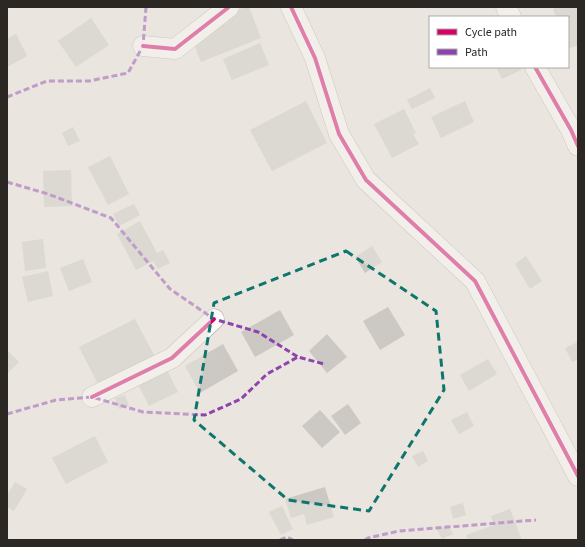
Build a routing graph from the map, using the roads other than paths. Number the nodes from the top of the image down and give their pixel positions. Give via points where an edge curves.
1 (229, 7) edge
2 (291, 7) edge
3 (506, 7) edge
4 (510, 16) edge
5 (143, 46) dead end
6 (536, 68) edge
7 (578, 146) edge
8 (214, 318) dead end
9 (92, 397) dead end
10 (578, 476) edge

1 - 5 street via 175,49
2 - 10 street via 315,58 339,134 366,180 475,281
3 - 4 street
6 - 7 street
8 - 9 street via 172,358

